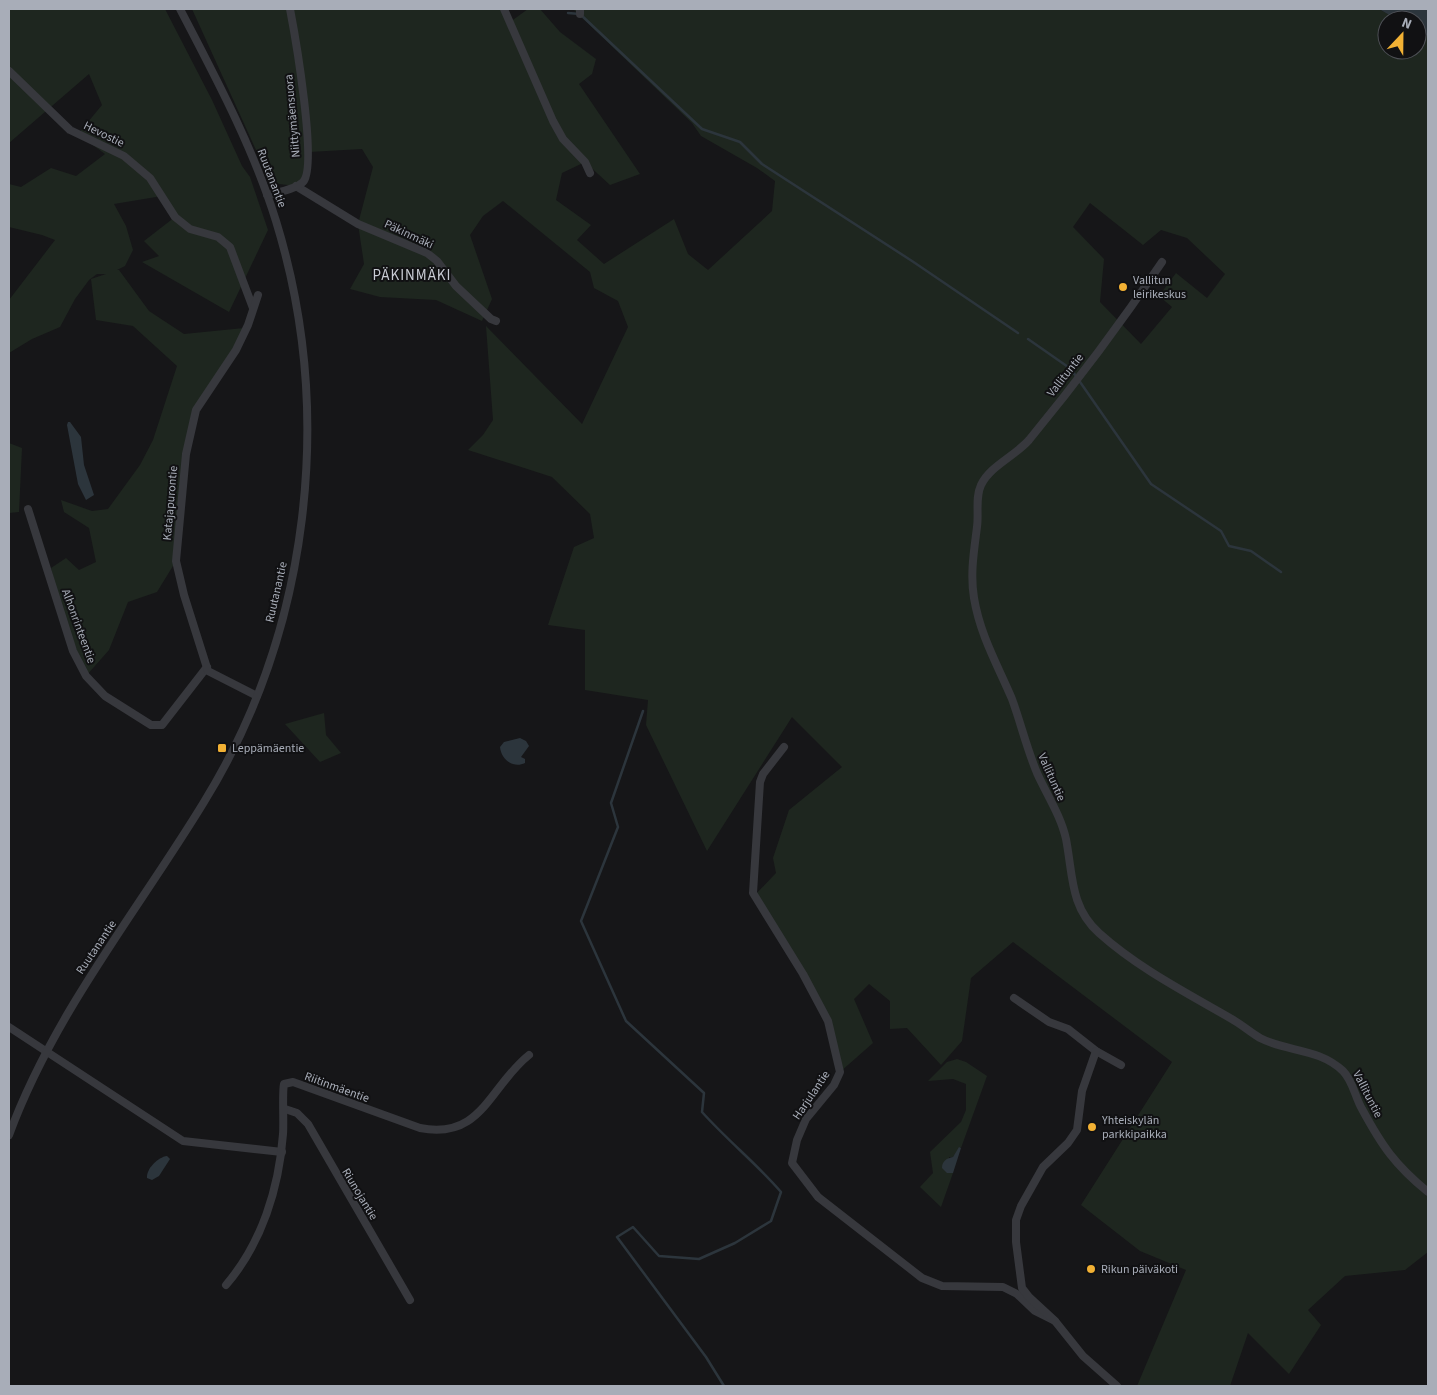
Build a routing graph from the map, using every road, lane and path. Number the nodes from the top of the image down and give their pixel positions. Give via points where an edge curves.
1 (180, 9) edge
2 (290, 9) edge
3 (504, 9) edge
4 (9, 71) edge
5 (590, 173) dead end
6 (296, 186) junction
7 (267, 195) junction
8 (1162, 262) dead end
9 (258, 295) dead end
10 (253, 308) junction
11 (496, 322) dead end
12 (28, 509) dead end
13 (207, 667) junction
14 (257, 696) junction
15 (784, 747) dead end
16 (1014, 998) dead end
17 (9, 1027) edge
18 (46, 1051) junction
19 (1096, 1051) junction
20 (529, 1055) dead end
21 (1121, 1065) dead end
22 (285, 1109) junction
23 (9, 1135) edge
24 (282, 1152) junction
25 (1428, 1192) edge
26 (226, 1285) dead end
27 (410, 1300) dead end
28 (1055, 1320) junction
29 (1116, 1386) edge

1 - 7 street, Ruutanantie via 223,91
2 - 6 street, Niittymäensuora via 298,50 308,152 306,177 302,184
3 - 5 street via 553,121
4 - 10 street, Hevostie via 70,130 124,156 150,178 175,217 230,247
6 - 7 street
6 - 11 street, Päkinmäki via 358,224 428,253 456,286
7 - 14 street, Ruutanantie via 283,246 301,330 307,459 295,563 275,646
8 - 25 street, Vallituntie via 1078,378 1026,443 990,473 981,485 977,498 972,569 979,624 1018,716 1036,772 1065,837 1082,915 1100,934 1131,957 1260,1038 1306,1050 1343,1071 1383,1148
9 - 10 street, Katajapurontie
10 - 13 street, Katajapurontie via 236,350 196,410 186,454 176,561
12 - 13 street, Alhonrinteentie via 73,651 86,676 105,696 151,725 162,725
13 - 14 street via 208,671
14 - 18 street, Ruutanantie via 206,799 89,978
15 - 28 street, Harjulantie via 760,782 753,893 828,1021 840,1072 834,1085 806,1119 792,1163 818,1197 922,1278 942,1286 1003,1287 1017,1294 1034,1311
16 - 19 street via 1049,1022 1068,1029
17 - 18 street
18 - 23 street, Ruutanantie
18 - 24 street via 183,1142
19 - 21 street
19 - 28 street, Harjulantie via 1082,1091 1077,1130 1034,1181 1016,1220 1022,1288
20 - 22 street, Riitinmäentie via 508,1074 479,1113 452,1129 435,1131 420,1128 288,1082 283,1088
22 - 24 street, Riitinmäentie
22 - 27 street, Riunojantie via 297,1113 308,1124
24 - 26 street, Riitinmäentie via 271,1202 250,1251
28 - 29 street, Harjulantie via 1083,1356

